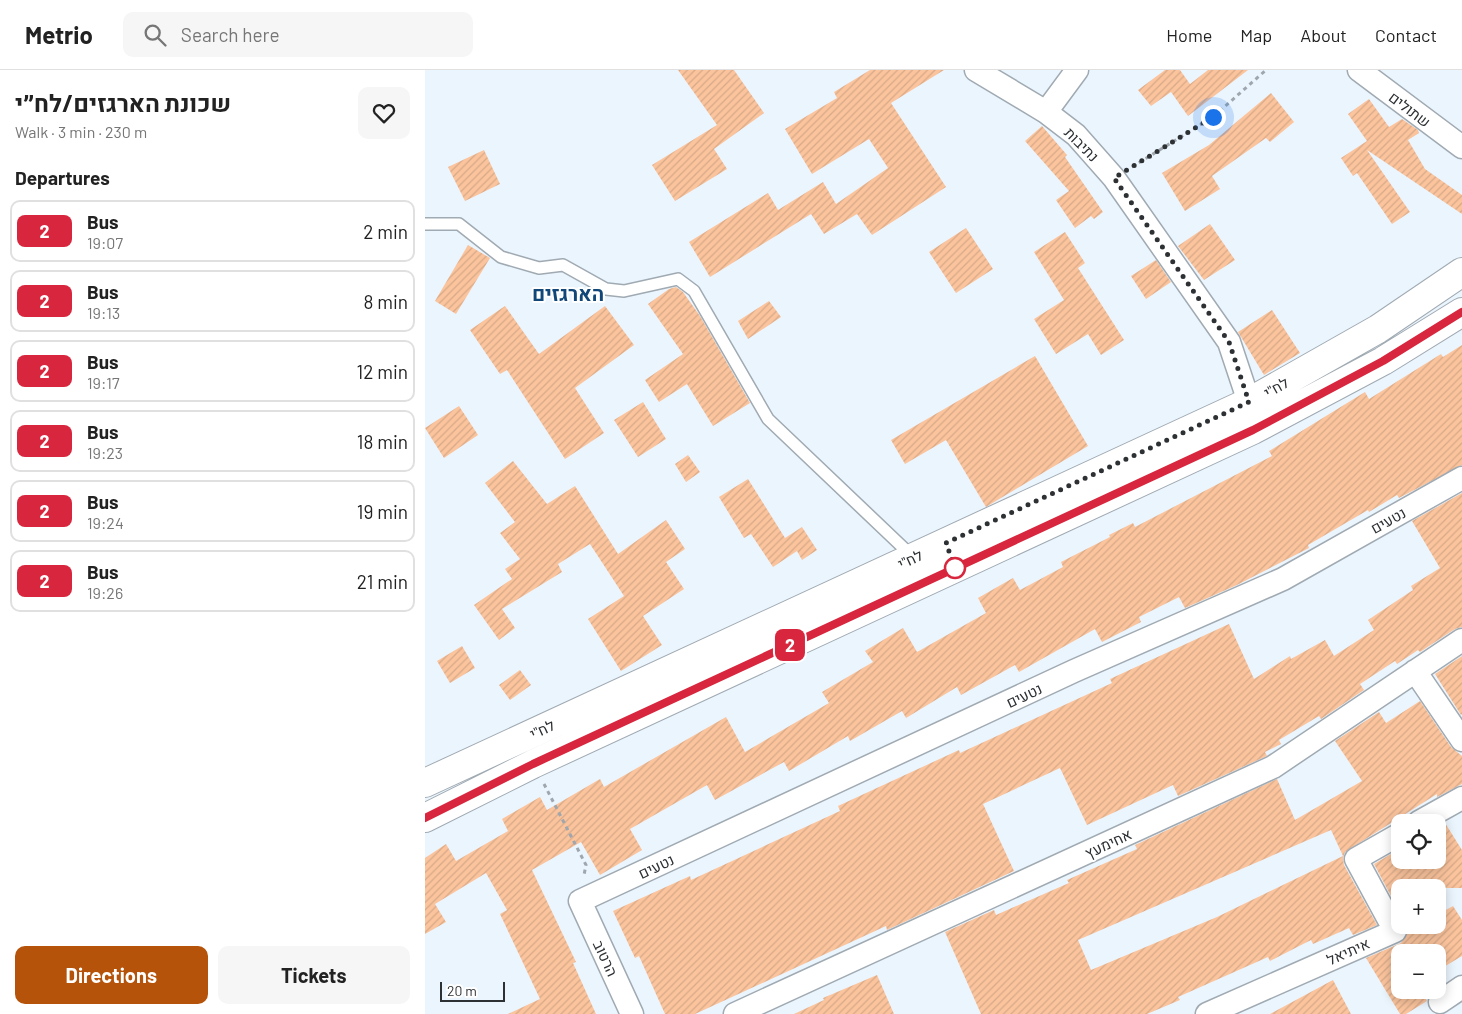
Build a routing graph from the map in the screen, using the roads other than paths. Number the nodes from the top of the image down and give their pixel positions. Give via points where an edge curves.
1 (976, 70) edge
2 (1077, 70) edge
3 (1359, 70) edge
4 (1046, 112) junction
5 (1462, 147) edge
6 (425, 224) edge
7 (1462, 272) edge
8 (1462, 312) edge
9 (1249, 402) junction
10 (1462, 478) edge
11 (913, 558) junction
12 (1462, 640) edge
13 (1415, 670) junction
14 (1462, 740) edge
15 (431, 776) edge
16 (1462, 798) edge
17 (1433, 814) edge
18 (425, 818) edge
19 (1391, 839) edge
20 (580, 901) joint
21 (1462, 987) edge
22 (1439, 1002) dead end
23 (632, 1014) edge
24 (735, 1014) edge
25 (1207, 1014) edge

1 - 4 street, נתיבות
2 - 4 street
3 - 5 street, שתולים
4 - 9 street, נתיבות via 1076,135 1114,178 1229,342
6 - 11 lane via 459,224 501,257 539,268 563,265 606,289 624,291 678,279 694,291 768,419
7 - 9 main road, לח"י via 1378,329
8 - 18 main road, לח"י via 1383,361 1253,430 533,764
9 - 11 main road, לח"י
10 - 20 street, נטעים via 1283,579 1074,671
11 - 15 main road, לח"י
12 - 13 street, אחימעץ
13 - 14 street
13 - 24 street, אחימעץ via 1273,768
16 - 17 street
19 - 25 street, איתיאל via 1356,859 1395,930
20 - 23 street, הרטוב
21 - 22 street

